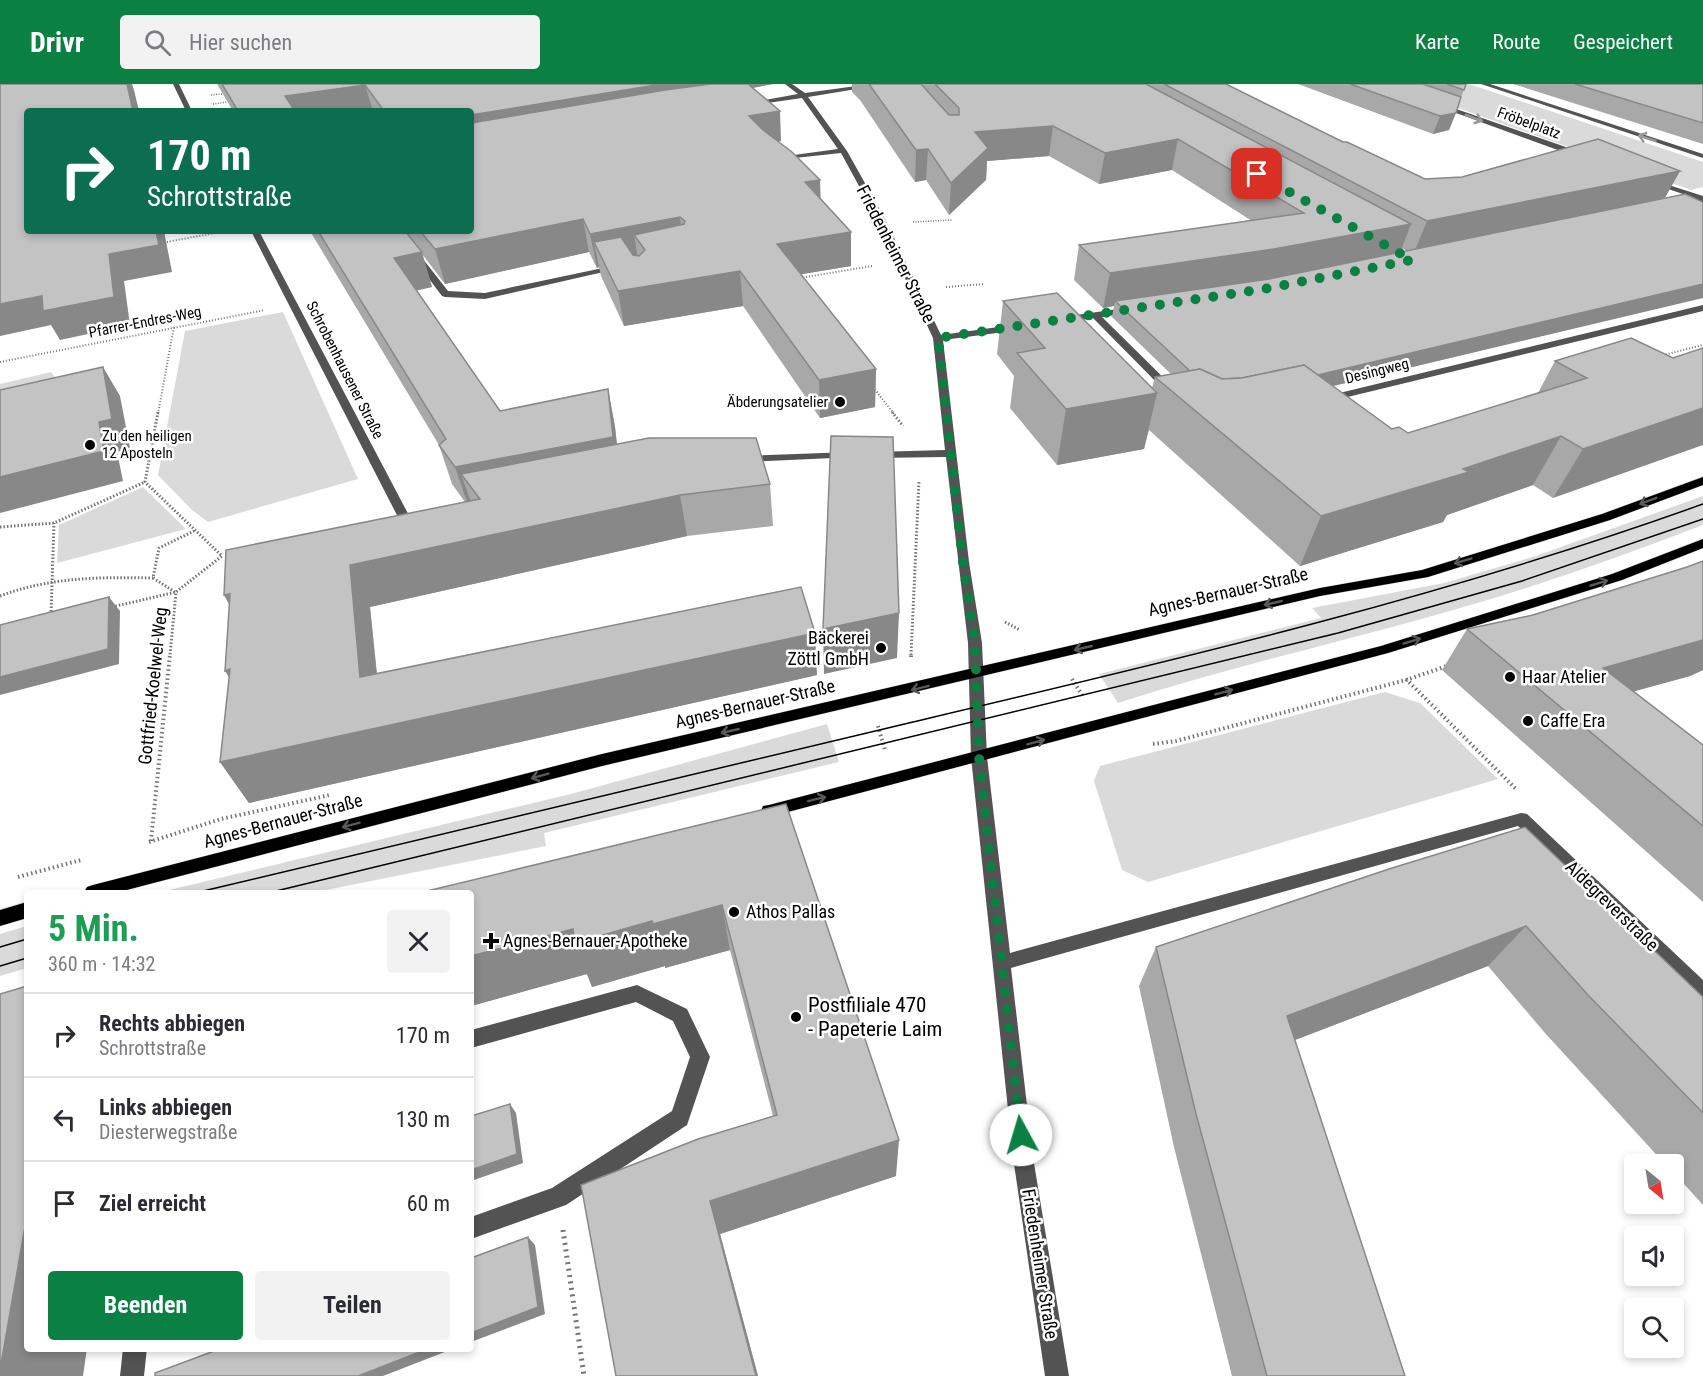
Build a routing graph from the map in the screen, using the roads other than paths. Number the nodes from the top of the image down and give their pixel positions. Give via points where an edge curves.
1 (176, 84) edge
2 (788, 84) edge
3 (884, 84) edge
4 (1484, 84) edge
5 (803, 95) junction
6 (1434, 104) edge
7 (740, 105) edge
8 (188, 108) edge
9 (843, 151) junction
10 (1703, 156) edge
11 (1588, 158) edge
12 (770, 159) edge
13 (1643, 178) edge
14 (1703, 199) edge
15 (1664, 207) edge
16 (257, 234) edge
17 (399, 234) edge
18 (631, 265) edge
19 (1141, 308) edge
20 (1703, 308) edge
21 (1096, 316) junction
22 (1052, 322) edge
23 (1030, 325) edge
24 (938, 338) junction
25 (1176, 397) edge
26 (1315, 402) edge
27 (950, 453) junction
28 (730, 461) edge
29 (1703, 481) edge
30 (407, 523) edge
31 (1703, 543) edge
32 (977, 674) junction
33 (979, 757) junction
34 (748, 817) edge
35 (101, 890) edge
36 (24, 911) edge
37 (0, 918) edge
38 (1002, 963) junction
39 (1703, 992) edge
40 (474, 1038) edge
41 (474, 1227) edge
42 (135, 1352) edge
43 (132, 1376) edge
44 (1057, 1376) edge

1 - 8 street
2 - 5 street, Friedenheimer Straße
3 - 5 street
10 -> 4 street, Fröbelplatz
5 - 7 street
5 - 9 street, Friedenheimer Straße
6 -> 11 street, Fröbelplatz
9 - 12 street
9 - 24 street, Friedenheimer Straße via 884,225
13 - 14 street
14 - 15 street
16 - 30 street, Schrobenhausener Straße
17 - 18 street via 445,294 485,296
19 - 21 street
20 - 26 street, Desingweg
21 - 22 street
21 - 25 street
23 - 24 street
24 - 27 street, Friedenheimer Straße
27 - 28 street
27 - 32 street, Friedenheimer Straße
29 -> 32 main road, Agnes-Bernauer-Straße via 1606,517 1423,574 1320,592
33 -> 31 main road via 1383,650 1617,577
32 - 33 street, Friedenheimer Straße
32 -> 35 main road, Agnes-Bernauer-Straße via 602,760
34 -> 33 main road
33 - 38 street, Friedenheimer Straße
36 - 37 main road
38 - 39 street, Aldegreverstraße via 1521,819
38 - 44 street, Friedenheimer Straße via 1023,1157
40 - 41 street via 636,993 680,1015 700,1057 680,1118 558,1197
42 - 43 street

